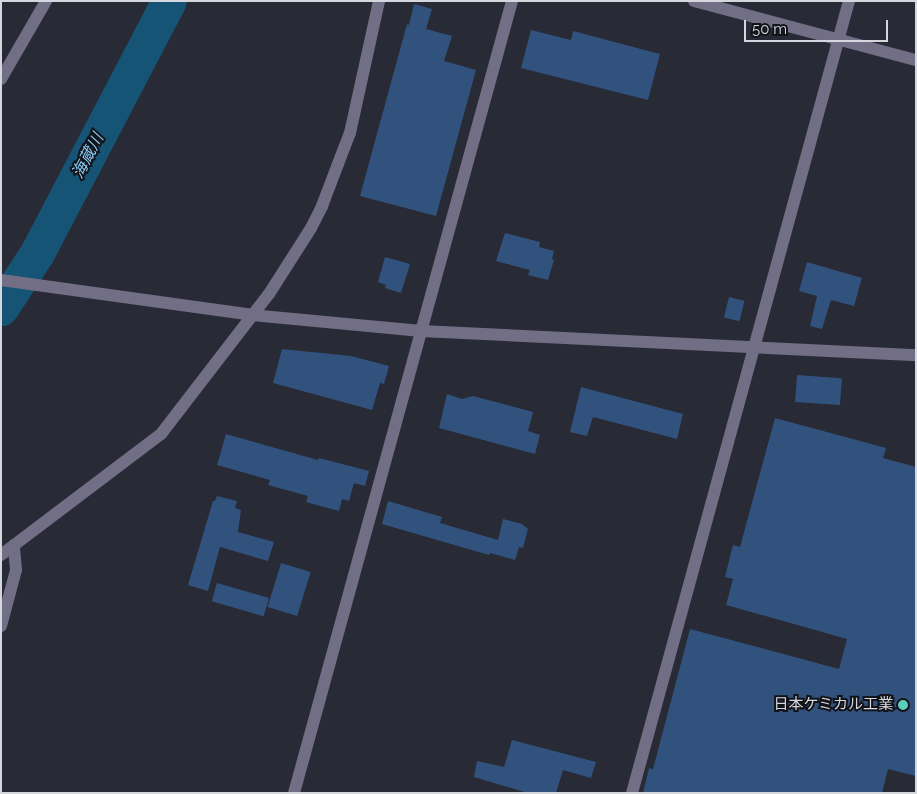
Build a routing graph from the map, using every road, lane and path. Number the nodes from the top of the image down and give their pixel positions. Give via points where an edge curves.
1 (46, 1) edge
2 (379, 1) edge
3 (385, 1) edge
4 (512, 1) edge
5 (694, 1) edge
6 (849, 1) edge
7 (372, 32) junction
8 (839, 40) junction
9 (916, 60) edge
10 (1, 79) edge
11 (1, 280) edge
12 (252, 316) junction
13 (420, 331) junction
14 (756, 348) junction
15 (916, 354) edge
16 (14, 546) junction
17 (1, 556) edge
18 (1, 626) edge
19 (294, 793) edge
20 (632, 793) edge

1 - 10 street
2 - 7 street
3 - 7 street
4 - 13 street
5 - 8 street
6 - 8 street
7 - 12 street via 350,133 322,206 269,294
8 - 9 street
8 - 14 street
11 - 12 street
12 - 13 street
12 - 16 street via 161,434
13 - 14 street
13 - 19 street
14 - 15 street
14 - 20 street
16 - 17 street
16 - 18 street via 16,570

